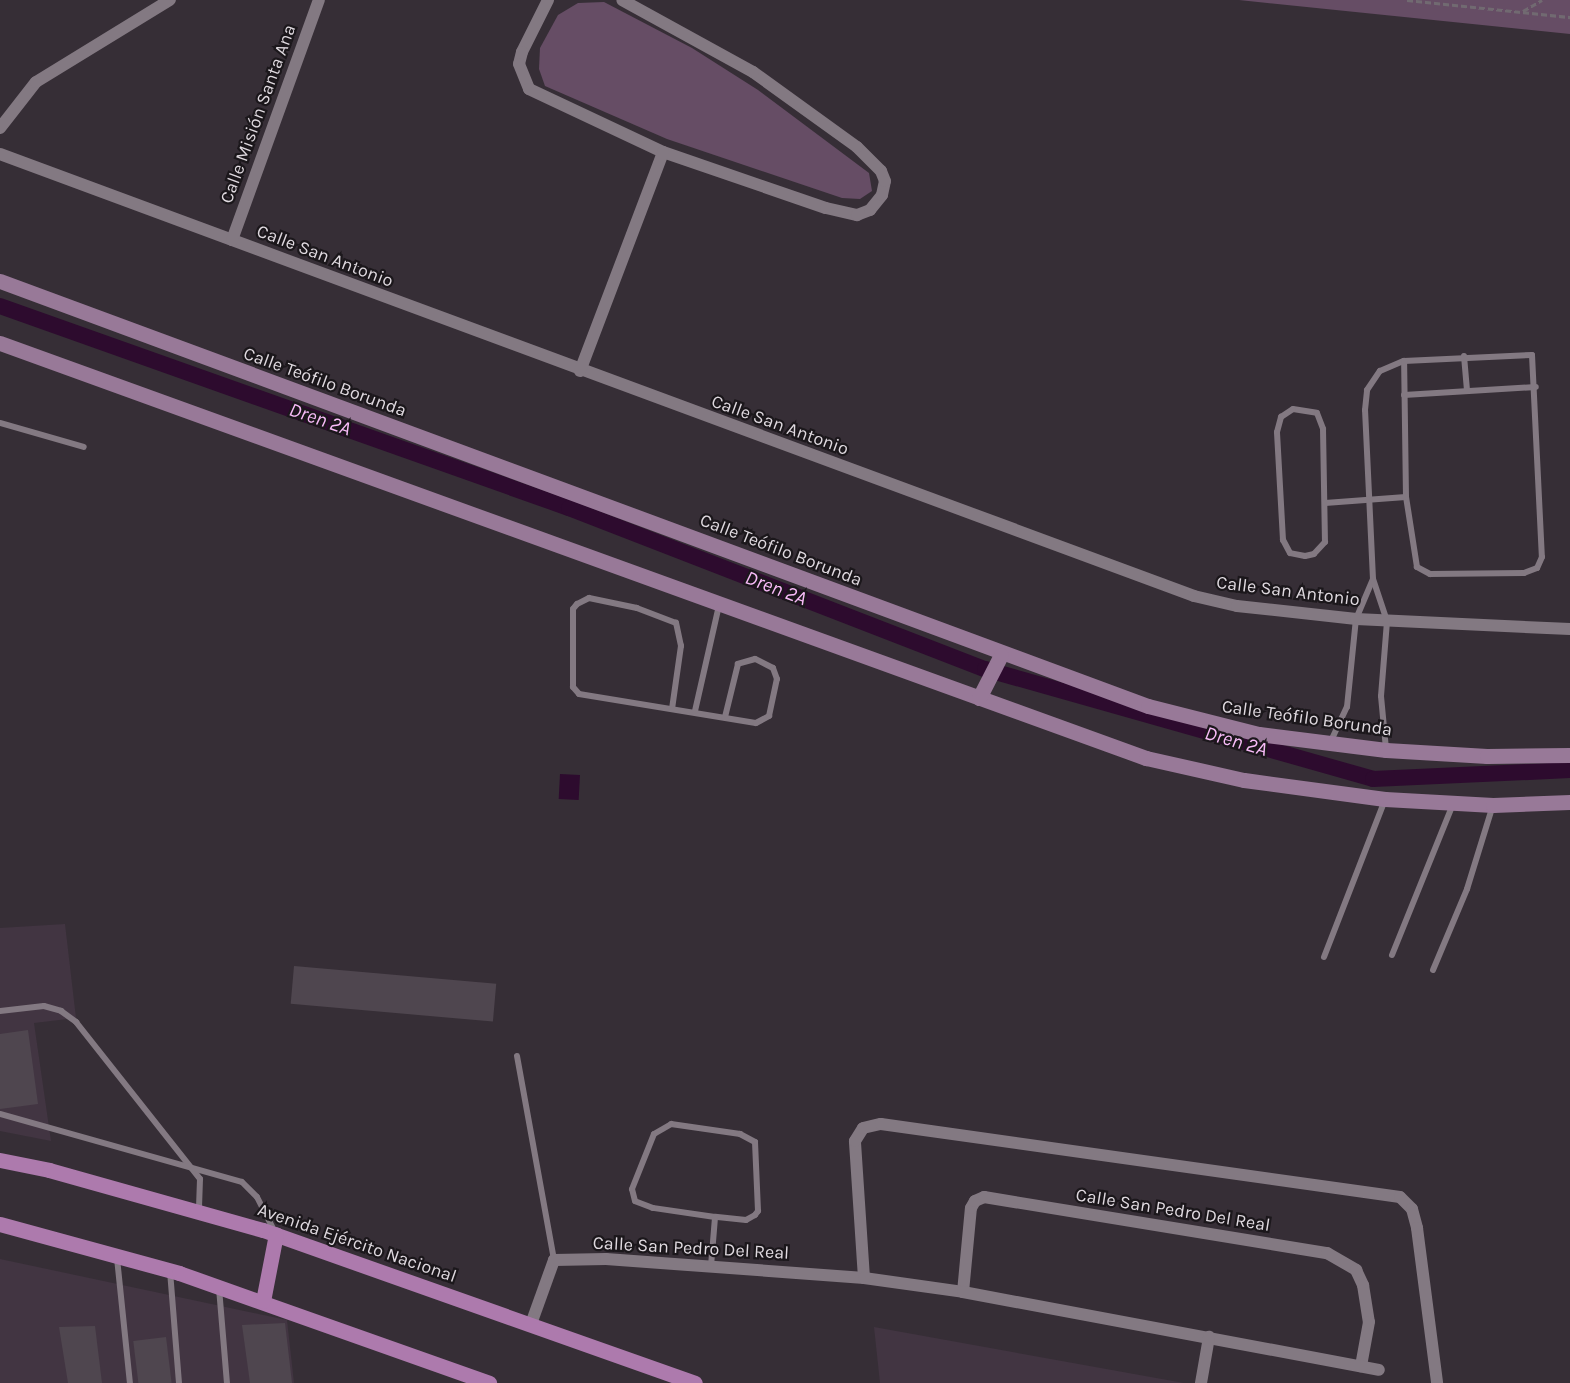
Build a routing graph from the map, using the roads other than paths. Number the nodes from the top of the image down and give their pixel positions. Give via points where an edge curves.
1 (170, 0) edge
2 (319, 0) edge
3 (549, 0) edge
4 (622, 0) edge
5 (0, 128) edge
6 (663, 152) junction
7 (0, 154) edge
8 (231, 240) junction
9 (0, 281) edge
10 (0, 343) edge
11 (1464, 356) junction
12 (1404, 361) junction
13 (580, 371) junction
14 (1536, 387) junction
15 (1467, 391) junction
16 (1404, 395) junction
17 (0, 423) edge
18 (84, 447) dead end
19 (1406, 497) junction
20 (1368, 500) junction
21 (1325, 503) junction
22 (1373, 579) junction
23 (719, 604) junction
24 (1356, 618) junction
25 (1387, 621) junction
26 (1570, 629) edge
27 (999, 659) junction
28 (981, 693) junction
29 (672, 709) junction
30 (695, 711) junction
31 (725, 717) junction
32 (1329, 743) junction
33 (1386, 750) junction
34 (1570, 754) edge
35 (1385, 800) junction
36 (1570, 802) edge
37 (1454, 804) junction
38 (1493, 805) junction
39 (1392, 955) dead end
40 (1324, 957) dead end
41 (1433, 970) dead end
42 (0, 1011) edge
43 (517, 1056) dead end
44 (0, 1114) edge
45 (0, 1160) edge
46 (193, 1169) junction
47 (199, 1211) junction
48 (715, 1217) junction
49 (0, 1224) edge
50 (276, 1234) junction
51 (117, 1255) junction
52 (554, 1260) junction
53 (711, 1266) junction
54 (170, 1270) junction
55 (864, 1278) junction
56 (219, 1287) junction
57 (963, 1292) junction
58 (263, 1301) junction
59 (531, 1324) junction
60 (1209, 1336) junction
61 (1361, 1366) junction
62 (1379, 1370) dead end
63 (130, 1383) edge
64 (179, 1383) edge
65 (227, 1383) edge
66 (489, 1383) edge
67 (695, 1383) edge
68 (1201, 1383) edge
69 (1437, 1383) edge

1 - 5 street via 36,82
2 - 8 street, Calle Misión Santa Ana
3 - 6 street via 519,64 529,88
4 - 6 street via 753,72 872,159 885,181 882,195 870,210 857,215
6 - 13 street
7 - 8 street, Calle San Antonio
8 - 13 street, Calle San Antonio
9 - 27 main road, Calle Teófilo Borunda
10 - 23 main road
11 - 12 lane
11 - 14 lane via 1528,353 1535,359
11 - 15 lane
12 - 16 lane
12 - 20 lane via 1380,371 1367,390
13 - 24 street, Calle San Antonio via 1194,596 1237,606
14 - 15 lane
14 - 19 lane via 1542,557 1537,568 1524,573 1422,571 1412,552
15 - 16 lane
16 - 19 lane
17 - 18 lane
19 - 20 lane
20 - 21 lane
20 - 22 lane
21 - 21 lane via 1325,542 1321,548 1305,556 1290,553 1283,540 1277,432 1281,417 1293,409 1310,409 1321,421
22 - 24 lane
22 - 25 lane
23 - 28 main road
23 - 30 lane
24 - 25 street, Calle San Antonio
24 - 32 lane via 1352,687 1344,716
25 - 26 street, Calle San Antonio
25 - 33 lane via 1381,696
27 - 28 main road
27 - 32 main road, Calle Teófilo Borunda via 1186,718 1259,734
28 - 35 main road via 1176,767 1299,790
29 - 29 lane via 600,700 575,690 573,609 577,604 589,598 637,608 675,623 681,646
29 - 30 lane
30 - 31 lane
31 - 31 lane via 738,664 755,659 773,668 777,679 765,721
32 - 33 main road, Calle Teófilo Borunda
33 - 34 main road, Calle Teófilo Borunda via 1487,756
35 - 37 main road
35 - 40 lane
36 - 38 main road
37 - 38 main road
37 - 39 lane
38 - 41 lane via 1467,889
42 - 46 lane via 44,1006 61,1011 76,1022
43 - 52 lane
44 - 46 lane
45 - 47 main road, Avenida Ejército Nacional
46 - 47 lane via 201,1184
46 - 50 lane via 242,1182 257,1197
47 - 50 main road, Avenida Ejército Nacional
48 - 48 lane via 746,1220 758,1211 755,1142 740,1134 665,1126 654,1134 632,1189 635,1201 653,1208
48 - 53 lane
49 - 51 main road
50 - 58 main road
50 - 59 main road, Avenida Ejército Nacional
51 - 54 main road
51 - 63 lane
52 - 53 street, Calle San Pedro Del Real
52 - 59 street
53 - 55 street, Calle San Pedro Del Real
54 - 56 main road
54 - 64 lane
55 - 57 street, Calle San Pedro Del Real
55 - 69 street via 855,1141 863,1128 881,1124 1400,1197 1412,1209 1417,1228
56 - 58 main road
56 - 65 lane
57 - 60 street, Calle San Pedro Del Real
57 - 61 street, Calle San Pedro Del Real via 971,1208 984,1197 1327,1253 1356,1270 1363,1285 1369,1322
58 - 66 main road
59 - 67 main road, Avenida Ejército Nacional
60 - 61 street, Calle San Pedro Del Real
60 - 68 street
61 - 62 street, Calle San Pedro Del Real

